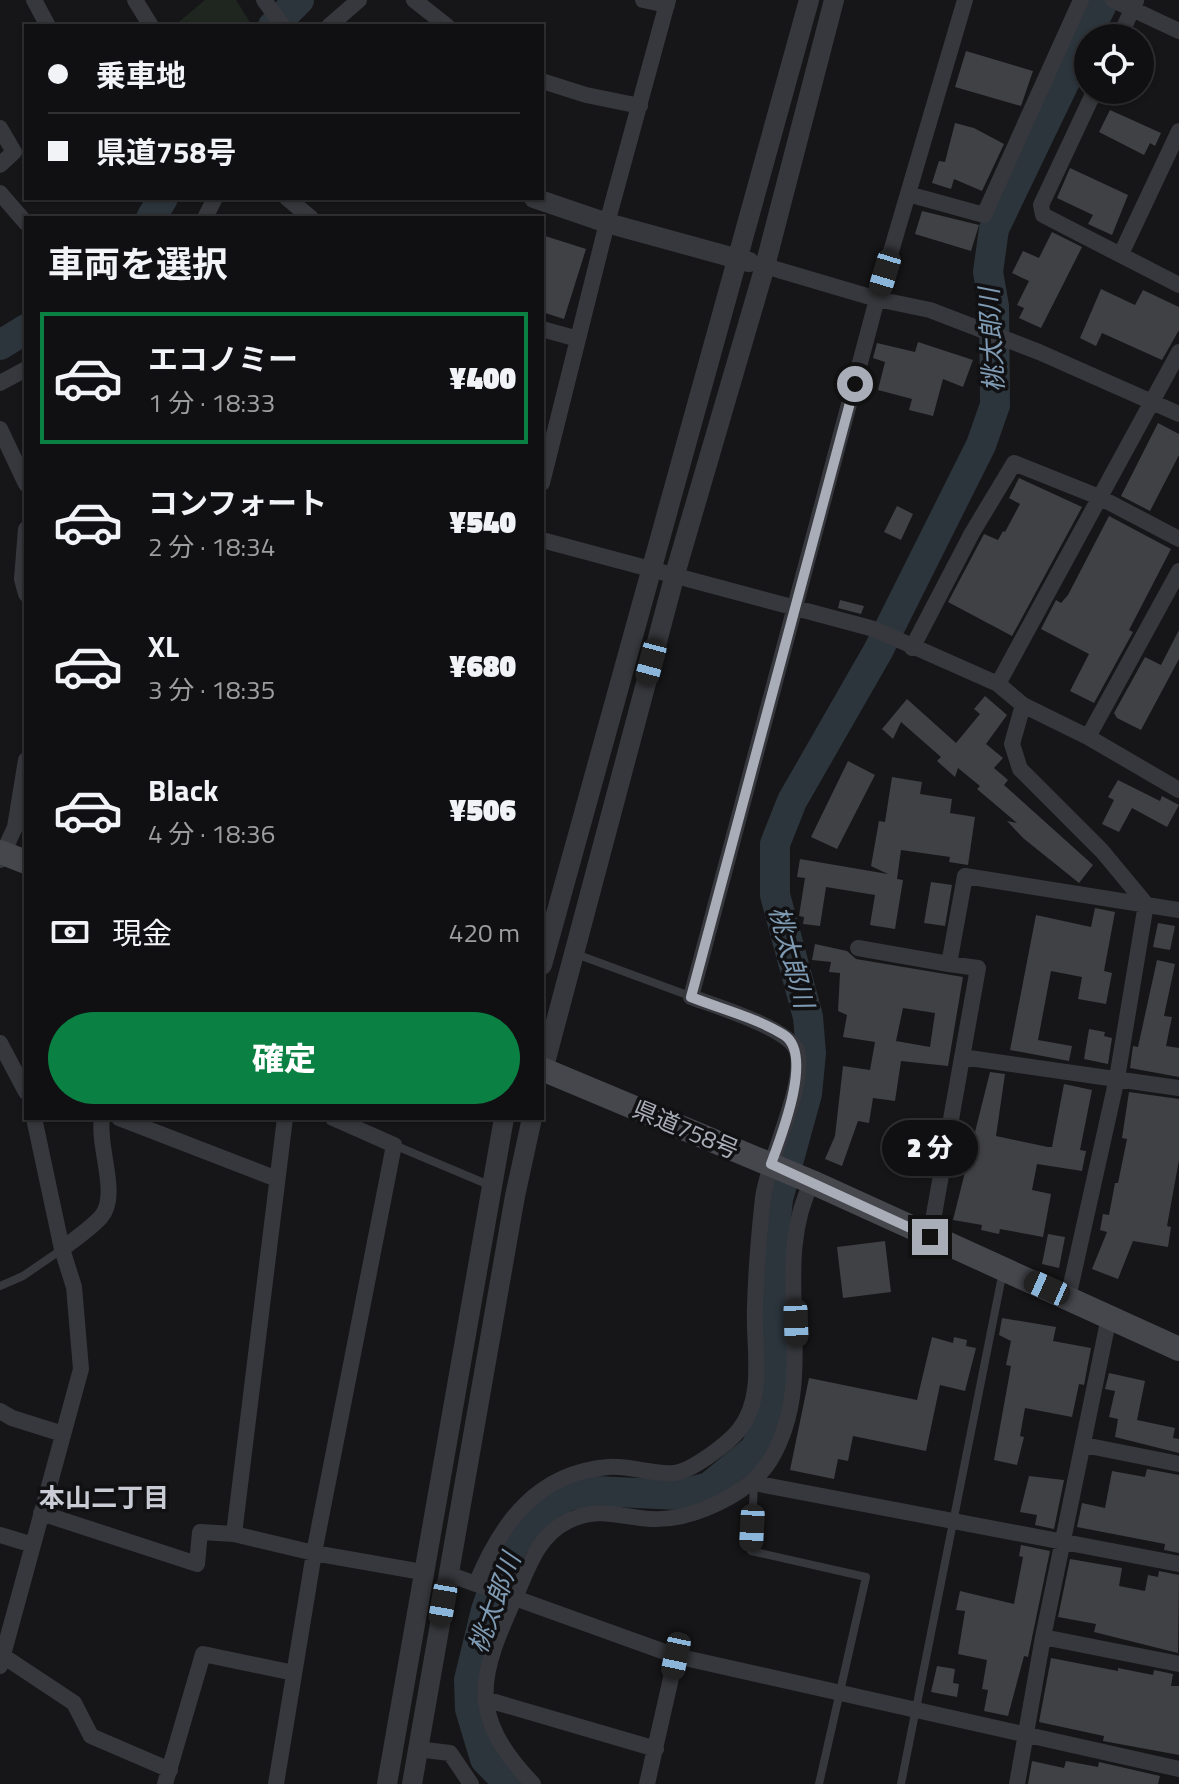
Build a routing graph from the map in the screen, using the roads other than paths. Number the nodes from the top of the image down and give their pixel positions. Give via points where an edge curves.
1 (34, 0) edge
2 (135, 0) edge
3 (359, 0) edge
4 (414, 0) edge
5 (643, 0) edge
6 (809, 0) edge
7 (834, 0) edge
8 (965, 0) edge
9 (1081, 0) edge
10 (1113, 0) edge
11 (668, 2) edge
12 (270, 3) edge
13 (1135, 5) edge
14 (47, 24) edge
15 (150, 24) edge
16 (282, 24) edge
17 (331, 24) edge
18 (444, 24) edge
19 (1126, 24) edge
20 (1179, 31) edge
21 (544, 82) edge
22 (1088, 104) edge
23 (640, 106) junction
24 (0, 128) edge
25 (1179, 131) edge
26 (0, 165) edge
27 (0, 193) edge
28 (908, 194) junction
29 (289, 200) edge
30 (540, 200) edge
31 (309, 216) edge
32 (24, 221) edge
33 (607, 223) junction
34 (1121, 254) junction
35 (738, 259) junction
36 (765, 266) junction
37 (1179, 285) edge
38 (877, 299) junction
39 (544, 330) edge
40 (578, 339) junction
41 (1179, 352) edge
42 (24, 370) edge
43 (0, 383) edge
44 (1155, 401) junction
45 (1179, 414) edge
46 (0, 429) edge
47 (549, 432) edge
48 (544, 468) edge
49 (24, 480) edge
50 (1099, 497) junction
51 (1179, 539) edge
52 (544, 540) edge
53 (24, 554) edge
54 (652, 567) junction
55 (1179, 571) edge
56 (675, 574) junction
57 (24, 586) edge
58 (795, 610) junction
59 (912, 648) junction
60 (998, 684) junction
61 (1023, 705) junction
62 (1088, 737) junction
63 (24, 772) edge
64 (1179, 790) edge
65 (7, 857) edge
66 (1146, 904) junction
67 (1179, 910) edge
68 (545, 938) edge
69 (858, 948) dead end
70 (574, 953) junction
71 (949, 964) junction
72 (691, 997) junction
73 (0, 1043) edge
74 (962, 1057) junction
75 (544, 1064) edge
76 (544, 1072) edge
77 (1117, 1078) junction
78 (24, 1088) edge
79 (1179, 1088) edge
80 (34, 1120) edge
81 (102, 1120) edge
82 (124, 1120) edge
83 (285, 1120) edge
84 (338, 1120) edge
85 (504, 1120) edge
86 (532, 1120) edge
87 (394, 1145) junction
88 (771, 1164) junction
89 (277, 1179) junction
90 (812, 1182) junction
91 (490, 1186) junction
92 (930, 1237) junction
93 (62, 1249) junction
94 (1004, 1268) junction
95 (0, 1286) edge
96 (1068, 1298) junction
97 (1109, 1317) junction
98 (1179, 1349) edge
99 (0, 1411) edge
100 (63, 1434) junction
101 (1084, 1445) junction
102 (1179, 1464) edge
103 (754, 1483) junction
104 (41, 1513) junction
105 (955, 1523) junction
106 (234, 1534) junction
107 (0, 1535) edge
108 (1063, 1542) junction
109 (33, 1545) junction
110 (314, 1553) junction
111 (1179, 1564) edge
112 (422, 1572) junction
113 (448, 1574) junction
114 (476, 1584) junction
115 (514, 1600) junction
116 (1043, 1637) junction
117 (676, 1656) junction
118 (1, 1661) edge
119 (1179, 1664) edge
120 (294, 1673) junction
121 (840, 1692) junction
122 (485, 1699) junction
123 (915, 1712) junction
124 (1026, 1736) junction
125 (417, 1749) junction
126 (656, 1749) junction
127 (1179, 1769) edge
128 (168, 1777) edge
129 (276, 1784) edge
130 (387, 1784) edge
131 (412, 1784) edge
132 (471, 1784) edge
133 (533, 1784) edge
134 (647, 1784) edge
135 (819, 1784) edge
136 (901, 1784) edge
137 (1017, 1784) edge

1 - 14 street
2 - 15 street
3 - 17 street
4 - 18 street
5 - 11 street
6 - 35 street
7 - 36 street
8 - 28 street
9 - 28 street via 984,215
10 - 13 street
11 - 23 street
12 - 16 street
13 - 19 street
13 - 20 street
21 - 23 street
22 - 34 street via 1041,205 1043,215
23 - 33 street
24 - 26 street via 14,152
25 - 34 street
27 - 32 street
28 - 38 street
29 - 31 street
30 - 33 street
33 - 35 street
33 - 40 street
34 - 37 street
35 - 36 street
35 - 54 street
36 - 38 street
36 - 56 street
38 - 44 street via 930,310
38 - 58 street
39 - 40 street
40 - 47 street
41 - 44 street
42 - 43 street
44 - 45 street
44 - 50 street
46 - 49 street
47 - 48 street
50 - 51 street
50 - 59 street via 1014,463
50 - 60 street
52 - 54 street
53 - 57 street
54 - 56 street
54 - 68 street
55 - 62 street
56 - 58 street
56 - 70 street
58 - 59 street via 874,629
58 - 72 street
59 - 60 street
60 - 61 street
61 - 62 street
61 - 66 street via 1012,744 1020,769
62 - 64 street
63 - 65 street
66 - 67 street
66 - 71 street via 965,876
66 - 77 street
69 - 71 street
70 - 72 lane
70 - 75 street
71 - 74 street via 978,968
72 - 88 street via 786,1036 797,1051 797,1075
73 - 78 street
74 - 77 street
74 - 92 street
76 - 88 main road, 県道758号
77 - 79 street
77 - 96 street
80 - 93 street
81 - 93 street via 110,1195 103,1214
82 - 89 street
83 - 89 street
84 - 87 street
85 - 91 street
86 - 113 street
87 - 91 lane
87 - 110 street
88 - 90 main road, 県道758号
88 - 114 street via 763,1194 755,1309 756,1389 739,1430 713,1453 676,1473 610,1466 571,1473 535,1493 508,1520
89 - 106 street
90 - 92 main road, 県道758号
90 - 103 street via 797,1219 794,1401 772,1458
91 - 112 street
92 - 94 main road, 県道758号
93 - 95 lane
93 - 100 street via 74,1287 81,1369
94 - 96 main road, 県道758号
94 - 105 lane
96 - 97 main road, 県道758号
97 - 98 main road, 県道758号
97 - 101 street
99 - 100 street
100 - 104 street
101 - 102 street
101 - 108 street
103 - 105 street
103 - 115 street via 687,1514 654,1519 591,1512 564,1523 544,1538
103 - 121 lane via 751,1551 866,1577
104 - 106 street via 197,1564 200,1532
104 - 109 street
105 - 108 street
105 - 123 lane
106 - 110 street
107 - 109 street
108 - 111 street
108 - 116 street
109 - 118 street
110 - 112 street
110 - 120 street
112 - 130 street
113 - 114 street
113 - 125 street
114 - 115 street
115 - 117 street
115 - 122 street via 485,1675
116 - 119 street
116 - 124 street
117 - 121 street
117 - 126 street
118 - 128 street via 74,1703 91,1736
120 - 128 street via 203,1654
120 - 129 street
121 - 123 street
121 - 135 lane
122 - 126 street
122 - 133 street via 505,1755
123 - 124 street
123 - 136 lane
124 - 127 street
124 - 137 street
125 - 131 street
125 - 132 street via 450,1753
126 - 134 street

